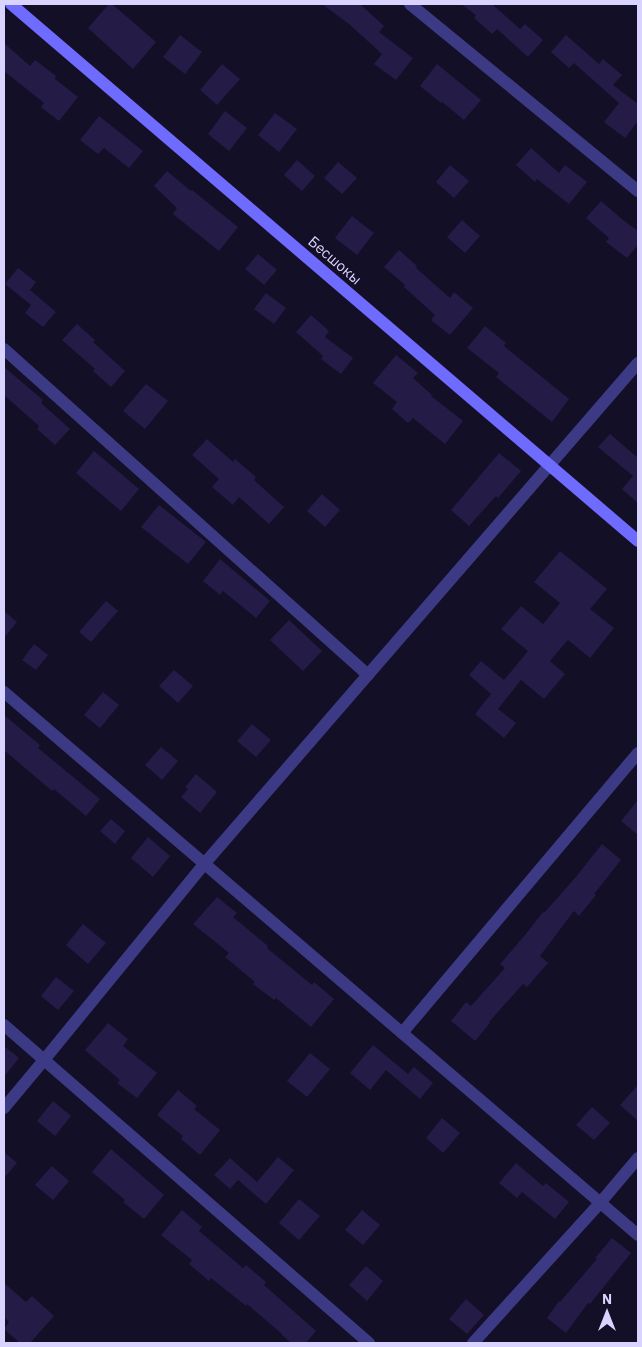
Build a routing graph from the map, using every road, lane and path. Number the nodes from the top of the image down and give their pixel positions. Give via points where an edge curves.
1 (11, 4) edge
2 (410, 4) edge
3 (638, 190) edge
4 (4, 349) edge
5 (638, 363) edge
6 (550, 465) junction
7 (638, 541) edge
8 (368, 674) junction
9 (4, 692) edge
10 (638, 753) edge
11 (205, 863) junction
12 (4, 1024) edge
13 (402, 1032) junction
14 (44, 1060) junction
15 (4, 1108) edge
16 (638, 1158) edge
17 (600, 1203) junction
18 (638, 1235) edge
19 (369, 1343) edge
20 (473, 1343) edge

1 - 6 street, Бесшокы
2 - 3 street
4 - 8 street
5 - 6 street
6 - 7 street, Бесшокы
6 - 8 street
8 - 11 street
9 - 11 street
10 - 13 street
11 - 13 street
11 - 14 street
12 - 14 street
13 - 17 street
14 - 15 street
14 - 19 street
16 - 17 street
17 - 18 street
17 - 20 street

